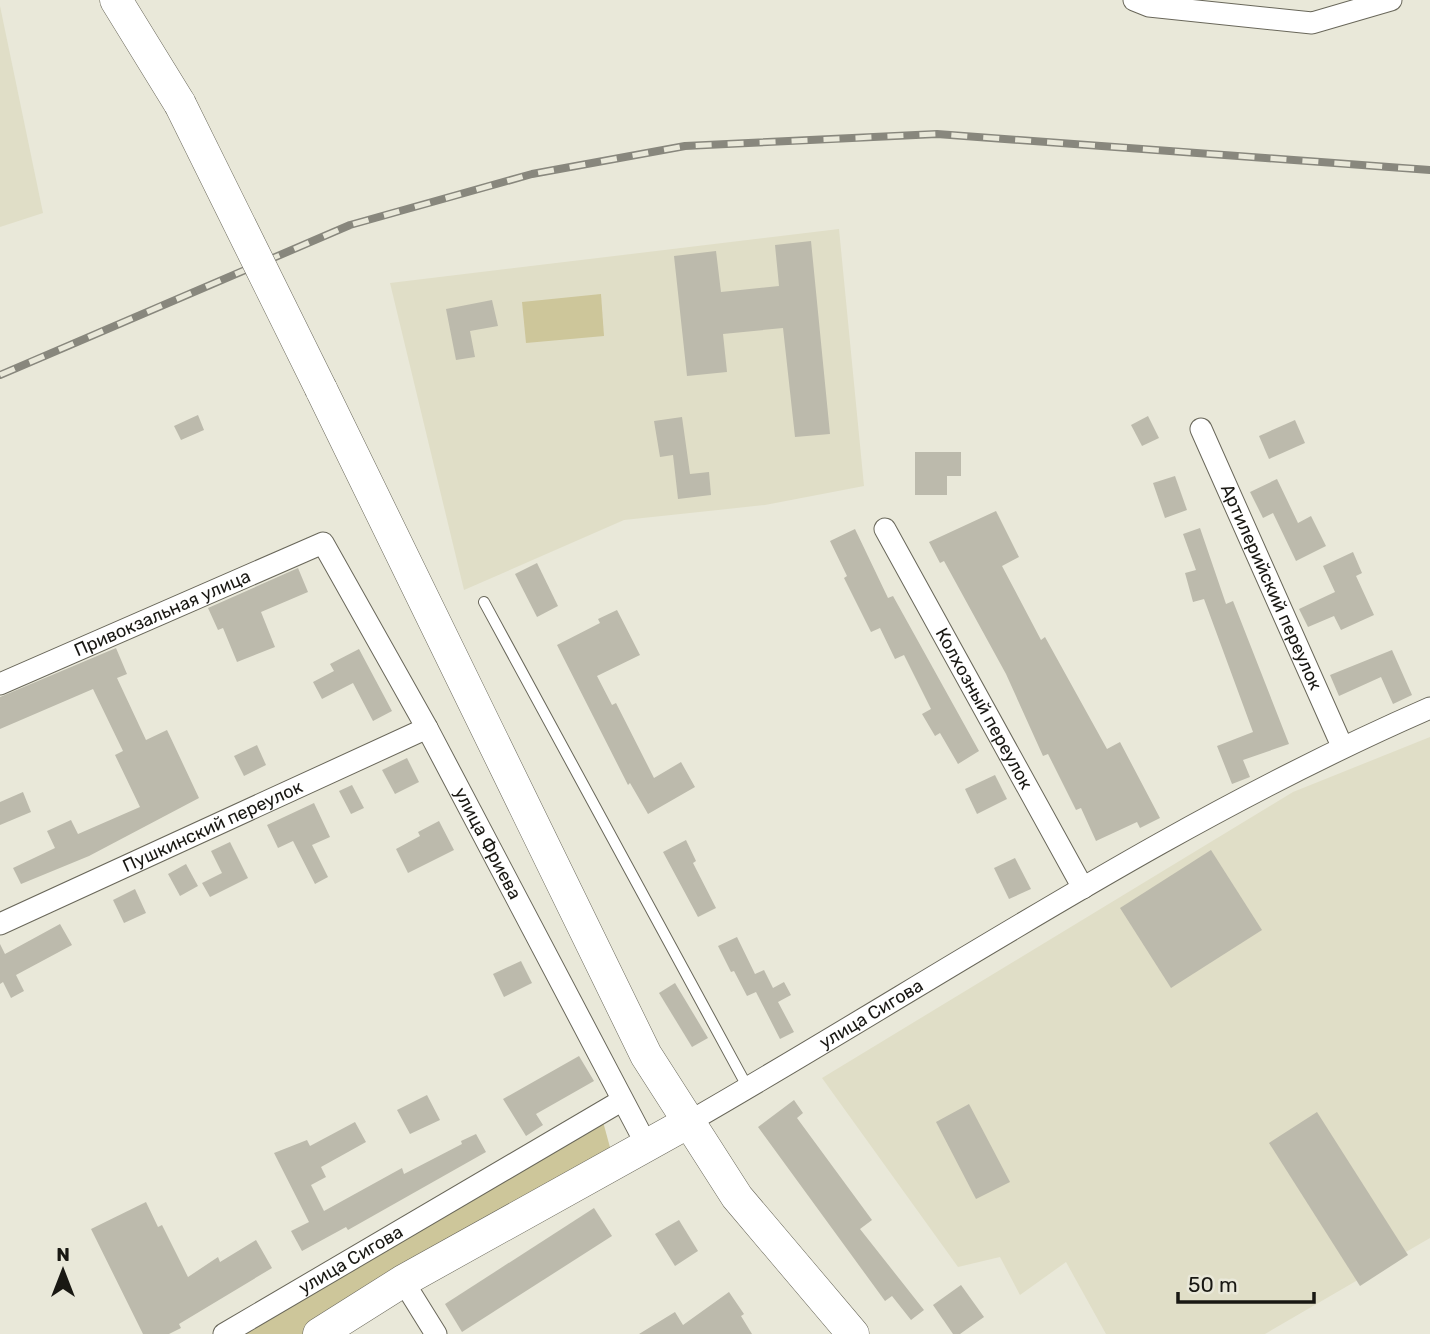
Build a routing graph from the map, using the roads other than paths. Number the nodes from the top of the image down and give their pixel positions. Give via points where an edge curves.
1 (116, 0) edge
2 (1134, 0) edge
3 (1384, 1) edge
4 (1200, 429) dead end
5 (885, 529) dead end
6 (323, 543) joint
7 (484, 602) dead end
8 (0, 684) edge
9 (1430, 708) edge
10 (427, 728) junction
11 (1342, 746) junction
12 (1083, 888) junction
13 (0, 924) edge
14 (748, 1088) junction
15 (621, 1101) junction
16 (687, 1123) junction
17 (646, 1144) junction
18 (403, 1281) junction
19 (224, 1334) edge
20 (318, 1334) edge
21 (436, 1334) edge
22 (853, 1334) edge

1 - 16 main road, bridge via 180,104 646,1055
2 - 3 street via 1149,6 1312,23
4 - 11 street, Артилерийский переулок
5 - 12 street, Колхозный переулок
6 - 8 street, Привокзальная улица
6 - 10 street, улица Фриева
7 - 14 lane
9 - 11 street, улица Сигова
10 - 13 street, Пушкинский переулок
10 - 15 street, улица Фриева
11 - 12 street, улица Сигова
12 - 14 street, улица Сигова
14 - 16 street, улица Сигова
15 - 17 street, улица Фриева
15 - 19 street, улица Сигова
16 - 17 main road, улица Сигова
16 - 22 main road via 737,1197
17 - 18 main road, улица Сигова
18 - 20 main road, улица Сигова
18 - 21 street

